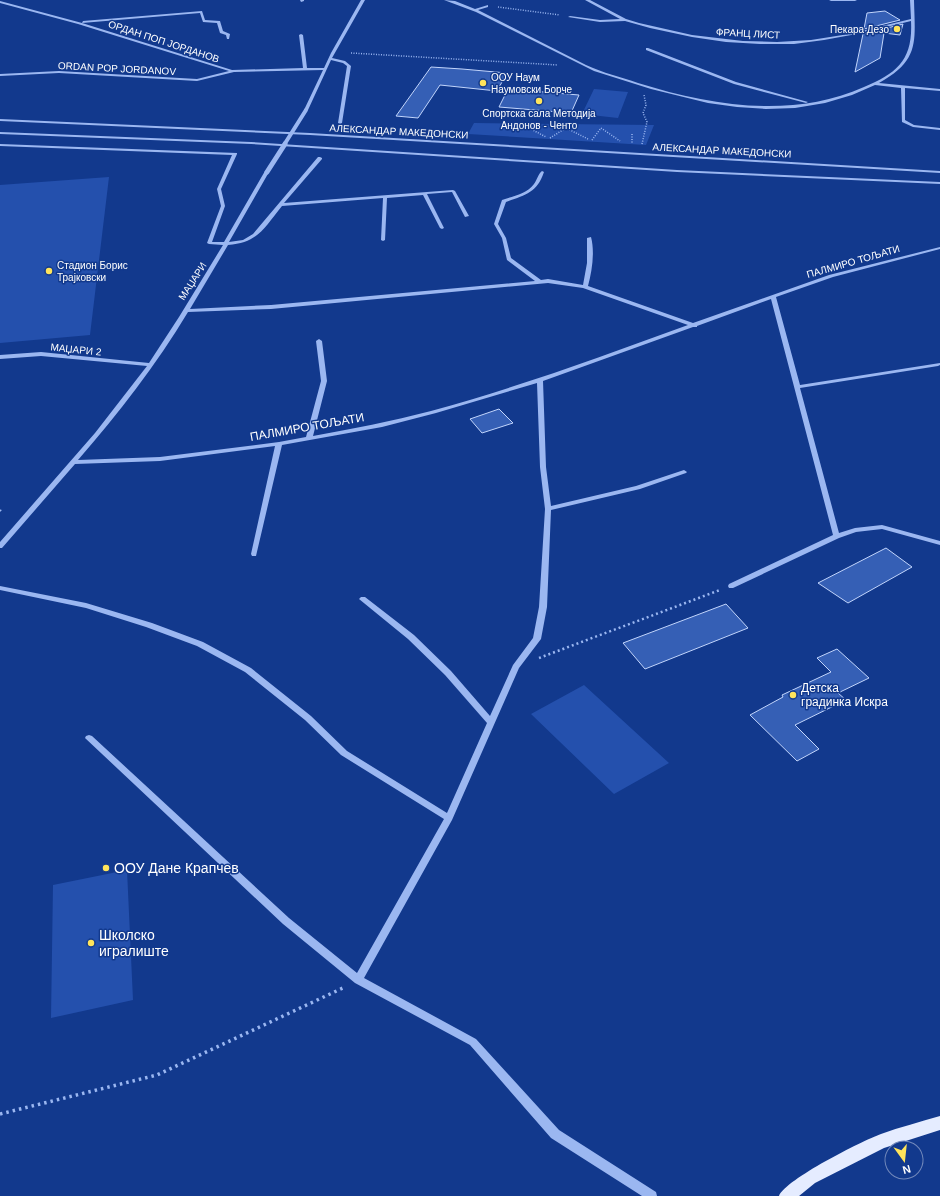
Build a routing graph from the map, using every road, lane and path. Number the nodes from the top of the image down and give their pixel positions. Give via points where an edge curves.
1 (363, 0) edge
2 (446, 0) edge
3 (587, 0) edge
4 (831, 0) edge
5 (855, 0) edge
6 (912, 0) edge
7 (0, 2) edge
8 (487, 6) joint
9 (476, 10) junction
10 (570, 17) joint
11 (626, 20) junction
12 (912, 20) junction
13 (79, 23) junction
14 (301, 35) dead end
15 (228, 38) dead end
16 (647, 49) dead end
17 (333, 52) junction
18 (330, 59) junction
19 (587, 68) junction
20 (326, 69) junction
21 (304, 70) junction
22 (232, 72) junction
23 (0, 75) edge
24 (875, 84) junction
25 (646, 87) junction
26 (904, 87) junction
27 (940, 90) edge
28 (812, 104) junction
29 (0, 120) edge
30 (340, 123) dead end
31 (529, 128) dead end
32 (940, 129) edge
33 (0, 133) edge
34 (632, 134) dead end
35 (592, 140) junction
36 (599, 140) dead end
37 (613, 141) dead end
38 (620, 142) junction
39 (642, 144) dead end
40 (0, 145) edge
41 (320, 158) dead end
42 (542, 172) dead end
43 (940, 172) edge
44 (940, 183) edge
45 (424, 194) junction
46 (385, 196) junction
47 (282, 205) junction
48 (467, 216) dead end
49 (442, 228) dead end
50 (589, 238) dead end
51 (383, 240) dead end
52 (225, 244) junction
53 (940, 248) edge
54 (539, 281) junction
55 (585, 287) junction
56 (773, 296) junction
57 (185, 311) junction
58 (695, 326) junction
59 (319, 341) dead end
60 (0, 357) edge
61 (938, 364) dead end
62 (151, 365) junction
63 (540, 380) junction
64 (796, 387) junction
65 (309, 438) junction
66 (279, 444) junction
67 (73, 462) junction
68 (684, 472) dead end
69 (548, 509) junction
70 (838, 536) junction
71 (940, 543) edge
72 (0, 546) edge
73 (254, 554) dead end
74 (732, 586) joint
75 (0, 588) edge
76 (363, 599) dead end
77 (516, 667) junction
78 (492, 723) junction
79 (89, 738) dead end
80 (449, 818) junction
81 (358, 980) junction
82 (0, 1114) edge
83 (940, 1123) edge
84 (652, 1196) edge
85 (786, 1196) edge

1 - 17 street, МАЏАРИ
2 - 9 street
3 - 11 street, ФРАНЦ ЛИСТ
4 - 5 street
6 - 12 street
7 - 13 street, ОРДАН ПОП ЈОРДАНОВ
8 - 9 street
8 - 10 path via 533,10
9 - 19 street
10 - 11 street via 600,21
11 - 12 street, ФРАНЦ ЛИСТ via 696,37 776,44 839,37
12 - 24 street via 910,53 900,67
13 - 15 street via 201,12 204,21 219,22 221,32 228,34
13 - 22 street, ОРДАН ПОП ЈОРДАНОВ
14 - 21 street
16 - 28 street via 735,83
17 - 18 street, МАЏАРИ
17 - 19 path
18 - 20 street, МАЏАРИ
18 - 30 street via 344,62 349,66
19 - 25 street
20 - 21 street, ОРДАН ПОП ЈОРДАНОВ
20 - 52 street, МАЏАРИ, bridge via 306,110
21 - 22 street, ОРДАН ПОП ЈОРДАНОВ
22 - 23 street, ORDAN POP JORDANOV via 196,80 58,72
24 - 26 street
24 - 28 street via 840,98
25 - 28 street via 686,98 736,106
25 - 39 path via 643,98 646,105 643,113 647,122
26 - 27 street
26 - 32 street via 903,121 914,126
29 - 43 street, АЛЕКСАНДАР МАКЕДОНСКИ via 310,134
31 - 35 path via 548,139 566,128
33 - 44 street, АЛЕКСАНДАР МАКЕДОНСКИ via 236,143 677,171
34 - 38 path via 632,143
35 - 36 path
35 - 38 path via 601,128
37 - 38 path
40 - 52 street via 235,154 219,189 224,206 208,243
41 - 47 street
42 - 54 street via 540,181 533,190 504,201 496,224 504,238 509,259
45 - 46 street
45 - 48 street via 453,191
45 - 49 street
46 - 47 street
46 - 51 street
47 - 52 street via 248,240
50 - 55 street via 591,252
52 - 57 street, МАЏАРИ
53 - 56 street, ПАЛМИРО ТОЉАТИ via 831,276
54 - 55 street
54 - 57 street via 271,307
55 - 58 street
56 - 58 street, ПАЛМИРО ТОЉАТИ
56 - 64 street
57 - 62 street, МАЏАРИ
58 - 63 street, ПАЛМИРО ТОЉАТИ
59 - 65 street via 324,381
60 - 62 street, МАЏАРИ 2 via 41,354
61 - 64 street
62 - 67 street, МАЏАРИ
63 - 65 street, ПАЛМИРО ТОЉАТИ via 434,412 382,425
63 - 69 street via 543,467
64 - 70 street
65 - 66 street, ПАЛМИРО ТОЉАТИ
66 - 67 street, ПАЛМИРО ТОЉАТИ via 160,459
66 - 73 street
67 - 72 street, МАЏАРИ
68 - 69 street via 638,488
69 - 77 street via 543,607 537,639
70 - 71 street via 855,530 882,527
70 - 74 street
74 - 77 path
75 - 80 street via 86,606 200,644 248,670 308,718 344,752
76 - 78 street via 411,637
77 - 78 street
78 - 80 street
79 - 81 street via 286,921
80 - 81 street
81 - 82 path via 157,1075
81 - 84 street via 473,1042 555,1134
83 - 85 main road via 881,1141 810,1178

